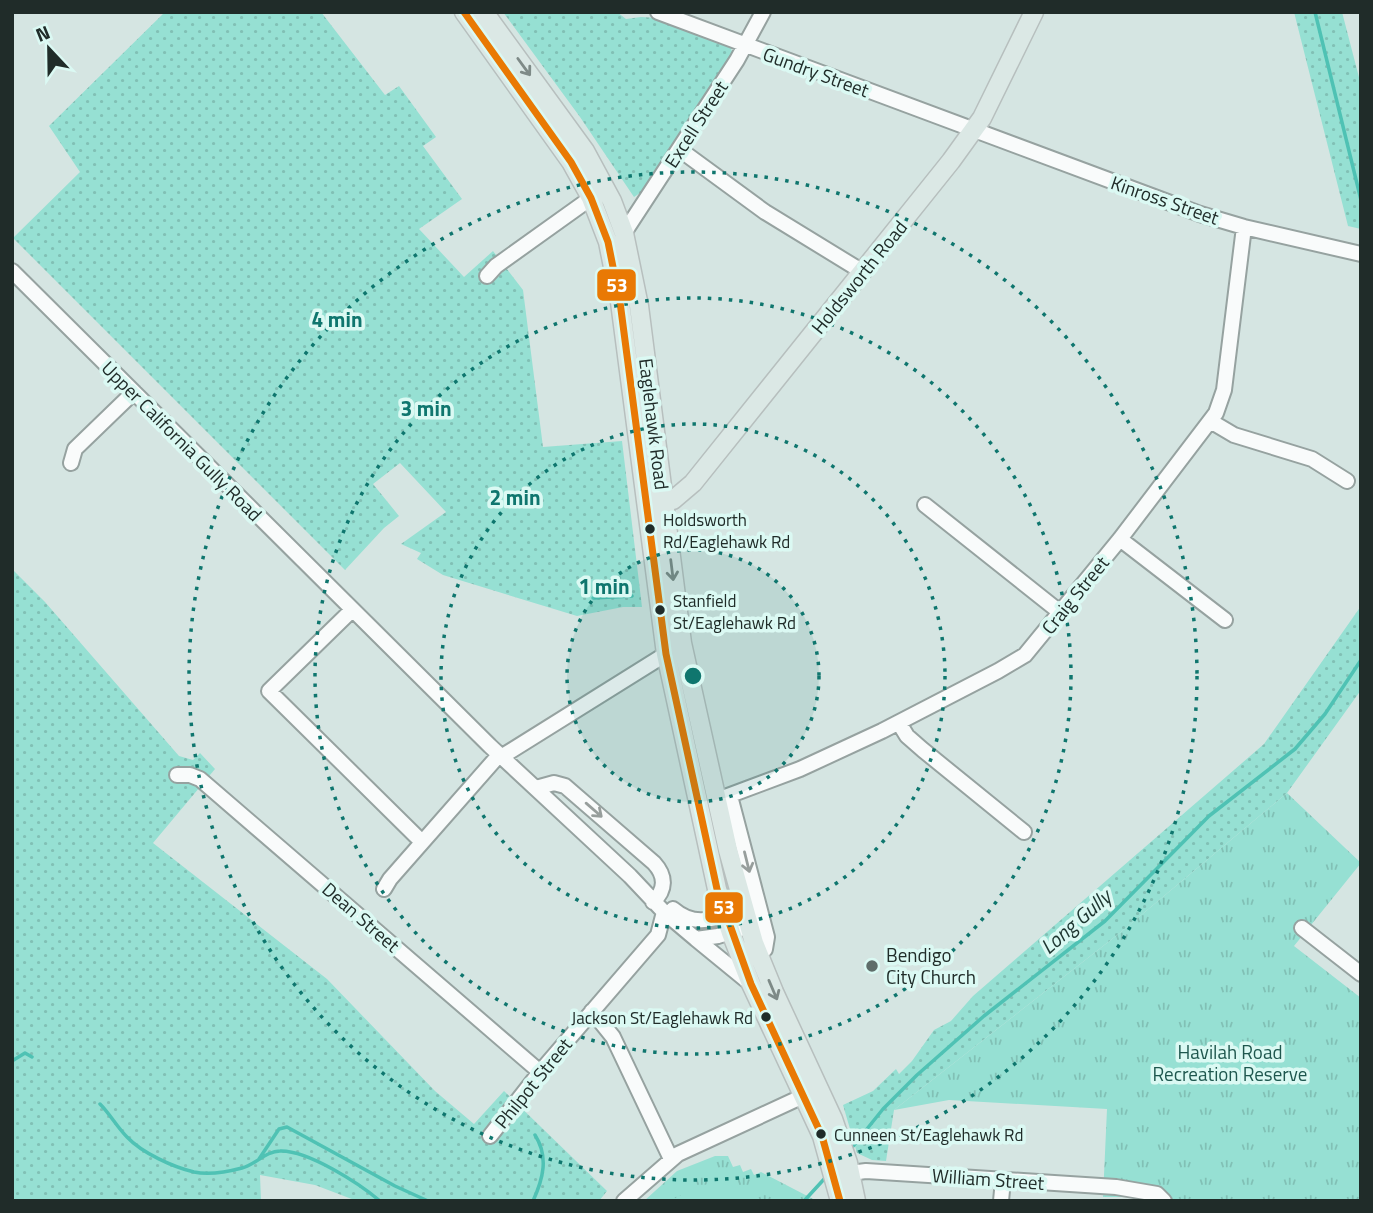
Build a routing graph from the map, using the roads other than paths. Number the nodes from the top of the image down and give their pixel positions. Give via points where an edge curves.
1 (464, 12) edge
2 (484, 12) edge
3 (658, 12) edge
4 (763, 12) edge
5 (1034, 12) edge
6 (746, 46) junction
7 (974, 131) junction
8 (679, 149) junction
9 (591, 198) junction
10 (1244, 227) junction
11 (624, 233) junction
12 (1361, 254) edge
13 (12, 271) edge
14 (863, 272) junction
15 (487, 276) dead end
16 (134, 392) junction
17 (1212, 422) junction
18 (71, 463) dead end
19 (1347, 481) dead end
20 (655, 504) junction
21 (925, 505) dead end
22 (1120, 539) junction
23 (352, 610) junction
24 (1061, 613) junction
25 (1225, 620) dead end
26 (666, 654) junction
27 (899, 723) junction
28 (500, 756) junction
29 (177, 775) dead end
30 (536, 788) junction
31 (723, 798) junction
32 (1024, 832) dead end
33 (422, 842) junction
34 (717, 889) junction
35 (384, 890) dead end
36 (659, 903) junction
37 (725, 915) junction
38 (746, 918) junction
39 (680, 926) junction
40 (1302, 928) dead end
41 (730, 933) junction
42 (658, 935) junction
43 (696, 939) junction
44 (761, 951) junction
45 (1361, 974) edge
46 (751, 985) junction
47 (592, 1011) junction
48 (540, 1072) junction
49 (812, 1092) junction
50 (490, 1136) dead end
51 (671, 1159) junction
52 (841, 1164) junction
53 (1003, 1180) junction
54 (624, 1201) edge
55 (840, 1201) edge
56 (856, 1201) edge
57 (1001, 1201) edge
58 (1164, 1201) edge

1 - 9 main road, Eaglehawk Road via 559,144
2 -> 11 main road, Eaglehawk Road via 586,151
3 - 6 street, Gundry Street
4 - 6 street, Excell Street
5 - 7 main road, Holdsworth Road
6 - 7 street, Gundry Street
6 - 8 street, Excell Street
7 - 10 street, Kinross Street
7 - 14 main road, Holdsworth Road
8 - 11 street, Excell Street
8 - 14 street via 765,212
9 - 15 street
9 - 20 main road, Eaglehawk Road via 615,272
10 - 12 street, Kinross Street
10 - 17 street, Craig Street via 1221,403
11 - 20 main road, Eaglehawk Road via 639,306
13 - 16 street, Upper California Gully Road
14 - 20 main road, Holdsworth Road via 693,484 678,497
16 - 18 street via 75,449
16 - 23 street, Upper California Gully Road
17 - 19 street via 1234,435 1312,459
17 - 22 street, Craig Street
20 - 26 main road, Eaglehawk Road
20 -> 31 main road, Eaglehawk Road via 684,656
21 - 24 street
22 - 24 street, Craig Street
22 - 25 street
23 - 28 street, Upper California Gully Road
23 - 33 street via 269,691
24 - 27 street, Craig Street via 1025,655
26 - 28 street
26 - 34 main road, Eaglehawk Road
27 - 31 street, Craig Street via 800,769
27 - 32 street via 923,750
28 - 30 street, Upper California Gully Road
28 - 33 street
29 - 48 street, Dean Street via 200,779
30 - 36 street, Upper California Gully Road
30 -> 36 street via 554,783 565,786 644,854 661,872
31 - 34 main road via 709,809
31 - 38 main road, Eaglehawk Road
31 -> 44 street, Eaglehawk Road via 767,937
33 - 35 street
34 - 37 main road, Eaglehawk Road
36 - 37 street via 689,920
36 - 39 street
36 - 42 street, Philpot Street
37 - 38 street
37 - 41 main road, Eaglehawk Road
38 - 41 street
38 - 44 main road, Eaglehawk Road
39 - 42 street, Philpot Street
39 - 43 street
40 - 45 street
41 - 43 street
41 - 46 main road, Eaglehawk Road
42 - 47 street, Philpot Street
43 - 46 street
44 -> 49 main road, Eaglehawk Road
46 - 49 main road, Eaglehawk Road
47 - 48 street, Philpot Street
47 - 51 street via 613,1037
48 - 50 street, Philpot Street
49 - 51 street
49 - 52 main road, Eaglehawk Road
51 - 54 street
52 - 53 street, William Street via 866,1171
52 - 55 main road, Eaglehawk Road
52 - 56 main road, Eaglehawk Road
53 - 57 street
53 - 58 street, William Street via 1134,1189 1157,1194

